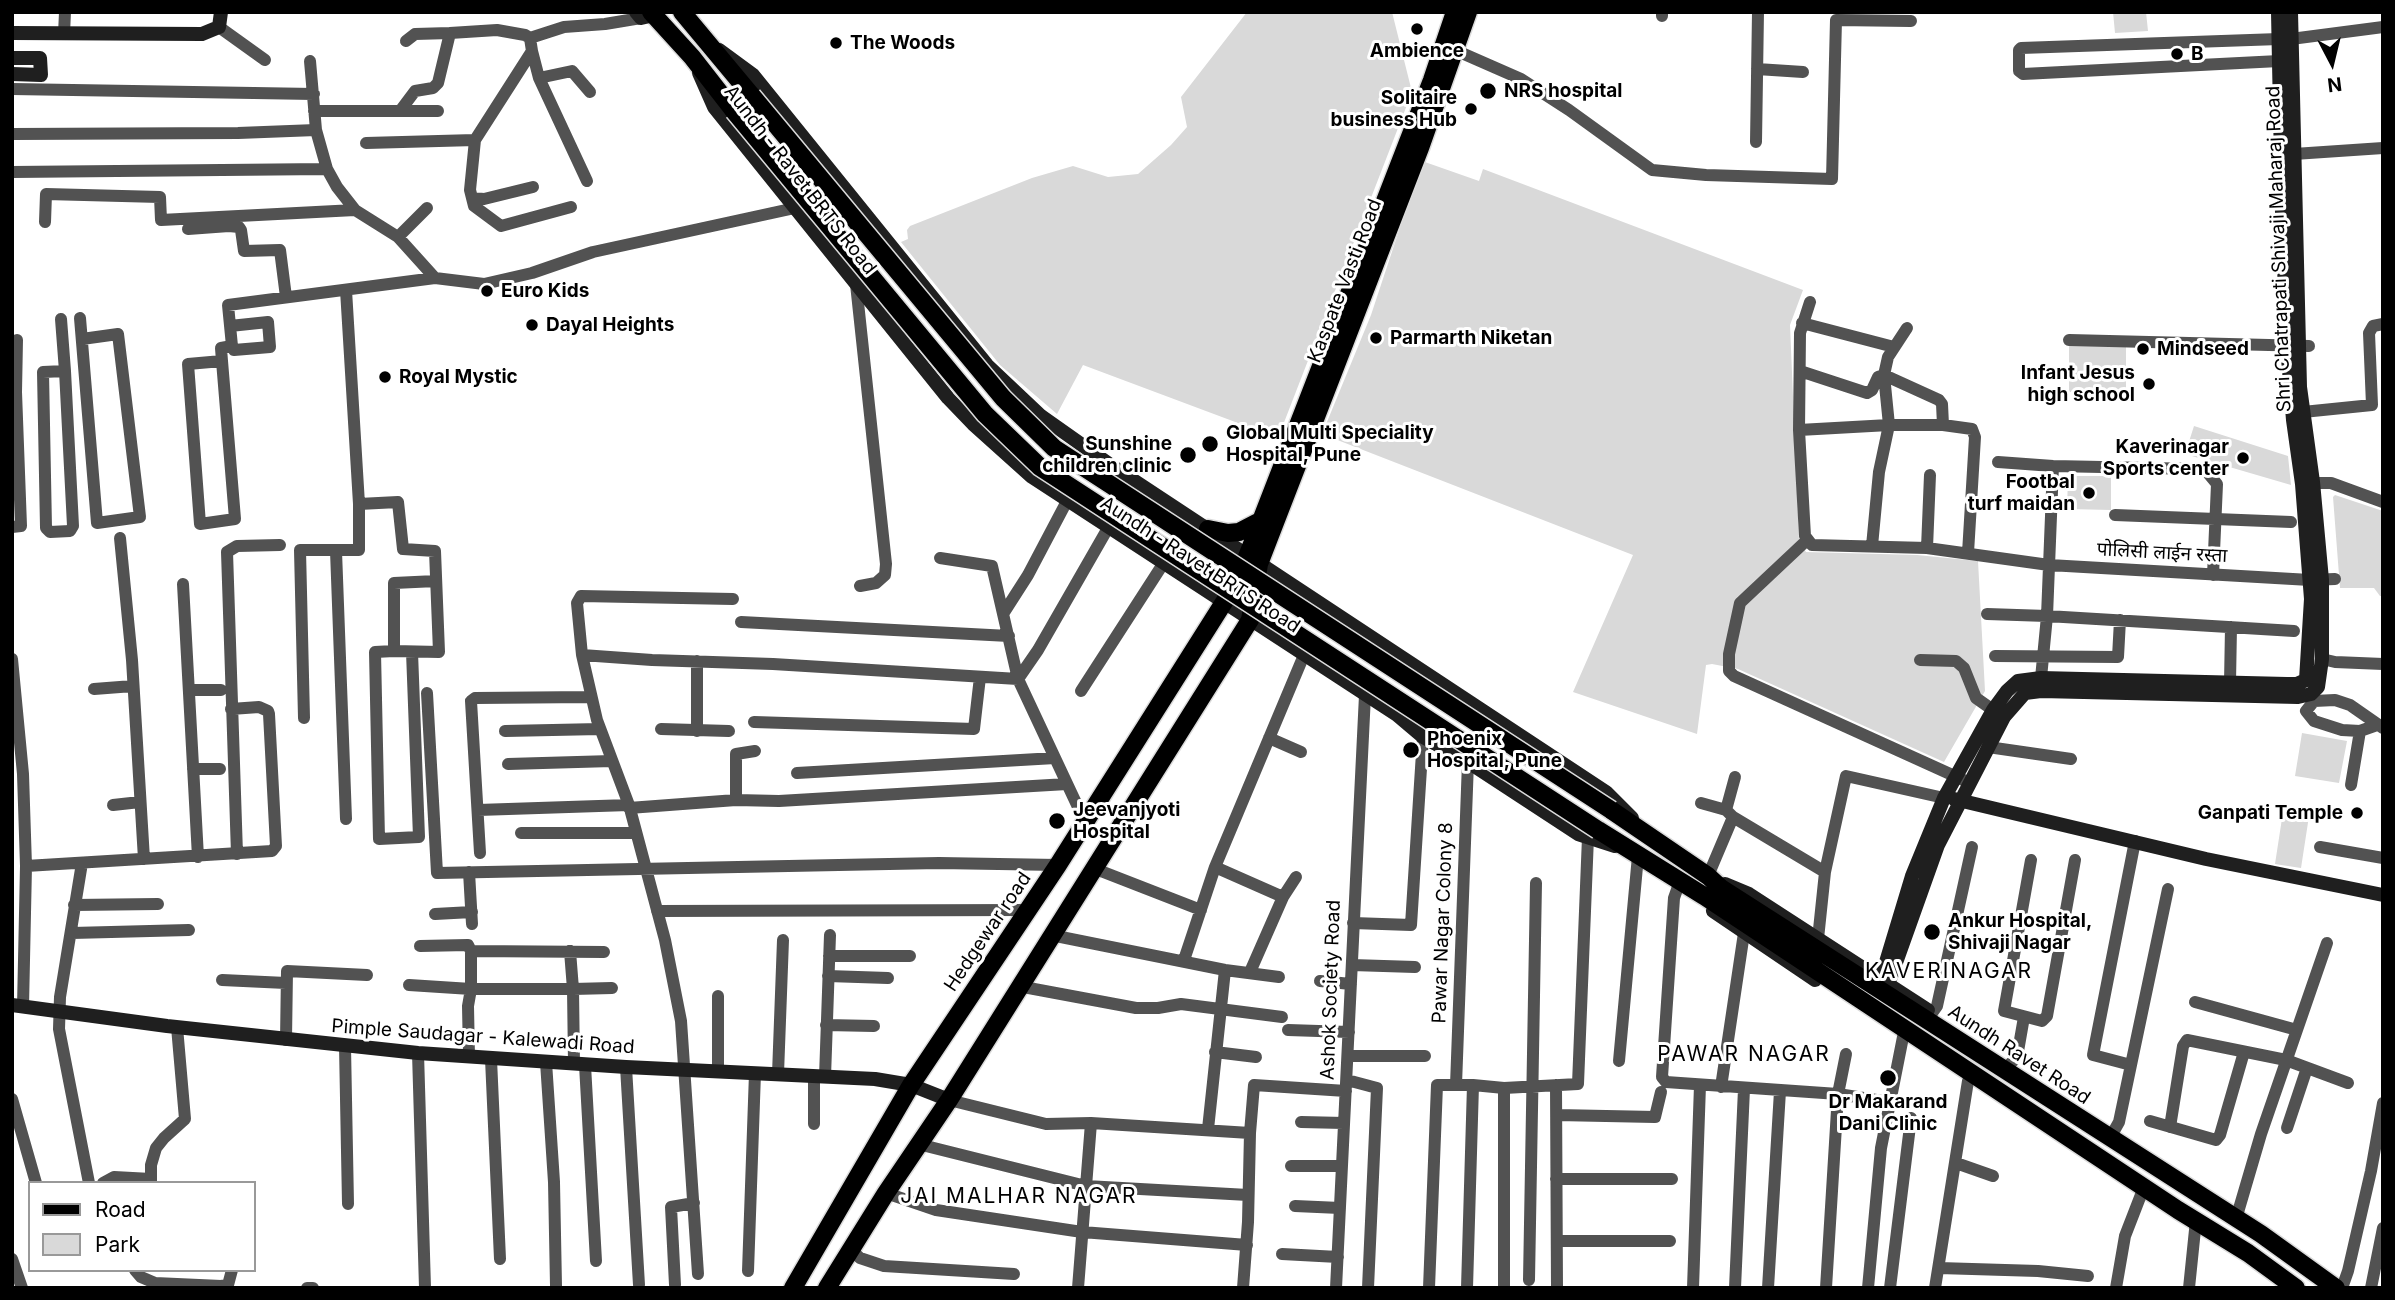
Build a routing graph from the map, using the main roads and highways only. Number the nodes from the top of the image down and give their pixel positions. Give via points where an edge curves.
1 (682, 12) edge
2 (1455, 12) edge
3 (1468, 12) edge
4 (645, 14) edge
5 (1450, 48) junction
6 (1318, 393) junction
7 (1262, 520) junction
8 (1208, 529) road end
9 (1254, 560) junction
10 (2275, 1281) edge
11 (793, 1288) edge
12 (827, 1288) edge
13 (2296, 1288) edge
14 (2336, 1288) edge

1 - 14 main road, Aundh Ravet Road, bridge via 1003,398 1054,449 2261,1234
2 - 5 main road, Kaspate Vasti Road
3 - 5 main road, Kaspate Vasti Road
4 - 10 main road, Aundh Ravet Road, bridge via 692,57 978,405 1040,467 1593,833 1680,880 2063,1132 2196,1220
5 - 6 main road, Kaspate Vasti Road
6 - 7 main road, Kaspate Vasti Road
6 - 9 main road, Kaspate Vasti Road
7 - 8 main road via 1239,532
7 - 9 main road, Kaspate Vasti Road
9 - 11 main road, Hedgewar road via 911,1084
9 - 12 main road via 1250,620
10 - 13 main road, Aundh Ravet Road

